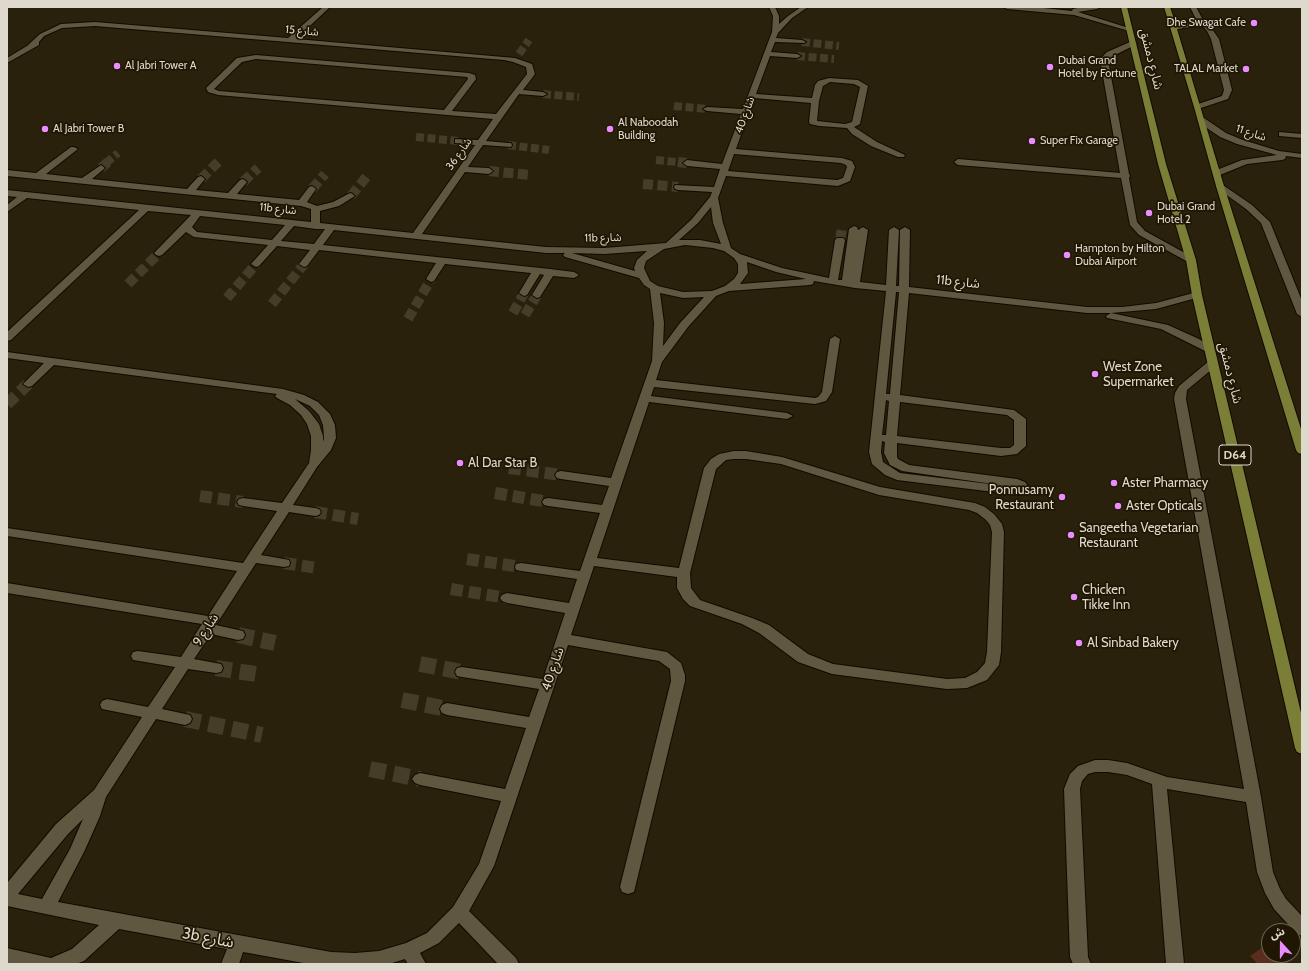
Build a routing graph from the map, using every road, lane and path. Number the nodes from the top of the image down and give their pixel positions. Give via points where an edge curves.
1 (326, 7) edge
2 (772, 7) edge
3 (805, 7) edge
4 (1007, 7) edge
5 (1097, 7) edge
6 (1124, 7) edge
7 (1167, 7) edge
8 (1193, 7) edge
9 (1061, 11) junction
10 (1203, 23) junction
11 (1173, 27) junction
12 (1129, 30) junction
13 (773, 38) junction
14 (289, 40) junction
15 (801, 44) tunnel mouth
16 (1133, 44) junction
17 (767, 55) junction
18 (492, 58) junction
19 (796, 58) tunnel mouth
20 (7, 62) edge
21 (520, 88) junction
22 (543, 94) tunnel mouth
23 (752, 96) junction
24 (815, 101) junction
25 (1198, 106) junction
26 (707, 109) tunnel mouth
27 (447, 112) junction
28 (746, 112) junction
29 (498, 118) junction
30 (1202, 120) junction
31 (849, 126) junction
32 (1282, 134) dead end
33 (1302, 136) edge
34 (458, 141) tunnel mouth
35 (480, 143) junction
36 (508, 145) tunnel mouth
37 (70, 149) dead end
38 (732, 151) junction
39 (901, 155) dead end
40 (1301, 156) edge
41 (958, 162) dead end
42 (687, 163) tunnel mouth
43 (101, 168) tunnel mouth
44 (462, 169) junction
45 (725, 170) junction
46 (489, 171) tunnel mouth
47 (7, 173) edge
48 (1217, 173) junction
49 (34, 176) junction
50 (1126, 176) junction
51 (201, 180) tunnel mouth
52 (84, 181) junction
53 (243, 182) tunnel mouth
54 (1220, 186) junction
55 (678, 188) tunnel mouth
56 (312, 190) tunnel mouth
57 (189, 192) junction
58 (7, 193) edge
59 (716, 194) junction
60 (25, 195) junction
61 (230, 196) junction
62 (351, 196) tunnel mouth
63 (301, 204) junction
64 (146, 208) junction
65 (7, 209) edge
66 (314, 209) junction
67 (198, 214) junction
68 (292, 223) junction
69 (188, 224) junction
70 (316, 226) junction
71 (332, 227) junction
72 (859, 230) dead end
73 (894, 230) dead end
74 (905, 230) dead end
75 (416, 236) junction
76 (840, 240) tunnel mouth
77 (275, 243) junction
78 (666, 246) junction
79 (317, 247) junction
80 (546, 250) junction
81 (727, 250) junction
82 (159, 253) tunnel mouth
83 (737, 256) junction
84 (1191, 260) junction
85 (442, 261) junction
86 (256, 264) tunnel mouth
87 (304, 264) tunnel mouth
88 (537, 271) junction
89 (550, 272) junction
90 (574, 275) dead end
91 (642, 276) junction
92 (431, 279) tunnel mouth
93 (829, 282) junction
94 (850, 284) junction
95 (655, 288) junction
96 (728, 288) junction
97 (891, 289) junction
98 (904, 290) junction
99 (524, 293) tunnel mouth
100 (713, 294) junction
101 (537, 295) tunnel mouth
102 (1197, 295) junction
103 (1087, 310) junction
104 (1302, 314) edge
105 (7, 338) edge
106 (835, 339) dead end
107 (1209, 349) junction
108 (7, 356) edge
109 (657, 361) junction
110 (51, 362) junction
111 (1213, 363) junction
112 (649, 383) junction
113 (28, 384) tunnel mouth
114 (881, 397) junction
115 (644, 398) junction
116 (895, 398) junction
117 (787, 416) dead end
118 (877, 437) junction
119 (891, 439) junction
120 (1302, 450) edge
121 (561, 476) tunnel mouth
122 (616, 483) junction
123 (243, 502) tunnel mouth
124 (548, 502) tunnel mouth
125 (285, 508) junction
126 (606, 510) junction
127 (315, 512) tunnel mouth
128 (7, 532) edge
129 (589, 561) junction
130 (249, 563) junction
131 (284, 563) tunnel mouth
132 (521, 567) tunnel mouth
133 (684, 572) junction
134 (584, 576) junction
135 (7, 588) edge
136 (507, 598) tunnel mouth
137 (573, 609) junction
138 (209, 625) junction
139 (238, 635) tunnel mouth
140 (564, 639) junction
141 (138, 656) dead end
142 (184, 663) junction
143 (216, 668) tunnel mouth
144 (462, 672) tunnel mouth
145 (548, 684) junction
146 (107, 705) dead end
147 (447, 710) tunnel mouth
148 (152, 713) junction
149 (185, 719) tunnel mouth
150 (535, 724) junction
151 (1302, 748) edge
152 (420, 779) tunnel mouth
153 (1159, 781) junction
154 (99, 795) junction
155 (510, 796) junction
156 (1253, 797) junction
157 (628, 887) dead end
158 (7, 895) edge
159 (7, 899) edge
160 (46, 907) junction
161 (459, 912) junction
162 (116, 921) junction
163 (1302, 928) edge
164 (238, 944) junction
165 (7, 956) edge
166 (413, 957) edge
167 (46, 964) edge
168 (56, 964) edge
169 (230, 964) edge
170 (510, 964) edge
171 (1082, 964) edge
172 (1175, 964) edge

1 - 14 street
2 - 13 street, شارع 40 via 776,16
3 - 13 street, شارع 40 via 790,17
4 - 9 street
5 - 9 street
6 - 12 main road, شارع دمشق / D64
7 - 11 main road
8 - 10 street
9 - 12 street via 1089,16
10 - 11 main road
10 - 25 street via 1215,39 1228,90 1225,97
11 - 25 main road
12 - 16 main road, شارع دمشق / D64
13 - 15 street
13 - 17 street, شارع 40
14 - 18 street, شارع 15
14 - 20 street, شارع 15 via 85,26 65,29 48,36
16 - 50 street via 1104,59
16 - 84 main road, شارع دمشق / D64 via 1162,164
17 - 19 street
17 - 23 street, شارع 40
18 - 21 street, شارع 15 via 516,66 521,72
18 - 21 street, شارع 15 via 517,57 529,66 531,74
21 - 22 street
21 - 29 street, شارع 36
23 - 24 street
23 - 28 street, شارع 40
24 - 31 street via 812,120 815,123
24 - 31 street via 820,85 824,81 862,84 865,88 857,122
25 - 30 main road
26 - 28 street
27 - 27 street via 218,93 211,90 212,86 240,60 250,57 469,75 472,79
27 - 29 street
28 - 38 street, شارع 40
29 - 35 street, شارع 36
30 - 40 street, شارع 11 via 1223,135 1240,142 1278,153
30 - 48 main road
31 - 39 street via 874,144
32 - 33 street
34 - 35 street
35 - 36 street
35 - 44 street, شارع 36
37 - 49 street
38 - 45 street, شارع 40
38 - 45 street via 842,161 851,166 847,179 838,183
40 - 48 street, شارع 11 via 1261,159
41 - 50 street
42 - 45 street
43 - 52 street
44 - 46 street
44 - 75 street, شارع 36
45 - 59 street, شارع 40
47 - 49 street
48 - 54 main road
49 - 52 street
50 - 84 street via 1133,223 1148,236
51 - 57 street
52 - 57 street
53 - 61 street
54 - 104 street via 1250,207 1265,222
54 - 120 main road
55 - 59 street
56 - 63 street
57 - 61 street
58 - 60 street, 11b شارع
59 - 78 street, شارع 40 via 695,221
59 - 81 street via 718,223
60 - 64 street, 11b شارع
60 - 65 street
61 - 63 street
62 - 66 street via 336,204
63 - 66 street via 313,206
64 - 67 street, 11b شارع
64 - 105 street
66 - 70 street
67 - 68 street, 11b شارع
67 - 69 street
68 - 70 street, 11b شارع
68 - 77 street
69 - 77 street via 187,228 194,234
69 - 82 street
70 - 71 street, 11b شارع
71 - 75 street, 11b شارع
71 - 79 street
72 - 94 street
73 - 97 street
74 - 98 street
75 - 80 street, 11b شارع
76 - 93 street
77 - 79 street
77 - 86 street
78 - 80 street, 11b شارع via 604,251
78 - 81 street, 11b شارع via 700,243
78 - 91 street, شارع 40 via 650,253 642,260 639,268
79 - 85 street
79 - 87 street
80 - 91 street, 11b شارع
81 - 83 street, 11b شارع
83 - 93 street, 11b شارع via 779,270
83 - 96 street via 743,264 744,273
84 - 102 main road, شارع دمشق / D64
85 - 88 street
85 - 92 street
88 - 89 street
88 - 99 street
89 - 90 street
89 - 101 street
91 - 95 street
93 - 94 street, 11b شارع
93 - 96 street, 11b شارع
94 - 97 street, 11b شارع
95 - 100 street via 683,295
95 - 109 street, شارع 40 via 659,323
96 - 100 street
97 - 98 street, 11b شارع
97 - 114 street
98 - 103 street, 11b شارع
98 - 116 street
100 - 109 street, شارع 40 via 684,325
102 - 103 street, 11b شارع via 1156,306 1122,310
102 - 107 main road, شارع دمشق / D64
103 - 107 street, 11b شارع via 1164,327
106 - 112 street via 827,392 822,399 815,401
107 - 111 main road, شارع دمشق / D64
108 - 110 street, شارع 9
109 - 112 street, شارع 40
110 - 113 street
110 - 125 street, شارع 9 via 263,390 294,403 313,424 317,436 317,450 314,465
111 - 151 main road, شارع دمشق / D64
111 - 156 street via 1183,388 1180,396
112 - 115 street, شارع 40
114 - 116 street
114 - 118 street
115 - 117 street
115 - 122 street, شارع 40
116 - 119 street
116 - 119 street via 1010,412 1020,419 1020,446 1013,451 1001,452
118 - 119 street
118 - 119 street via 875,452 878,464 897,476 1018,491 1023,488 1022,485 1013,482 906,468 894,462 891,457
121 - 122 street
122 - 126 street, شارع 40
123 - 125 street
124 - 126 street
125 - 127 street
125 - 130 street, شارع 9
126 - 129 street, شارع 40
128 - 130 street
129 - 133 street
129 - 134 street, شارع 40
130 - 131 street
130 - 138 street, شارع 9
132 - 134 street
133 - 133 street via 684,588 695,603 764,629 803,658 832,669 947,684 967,683 982,676 992,665 998,532 990,517 982,510 971,506 879,490 782,461 746,455 723,457 710,468
134 - 137 street, شارع 40
135 - 138 street
136 - 137 street
137 - 140 street, شارع 40
138 - 139 street
138 - 142 street, شارع 9
140 - 145 street, شارع 40
140 - 157 street via 662,656 676,667 678,681
141 - 142 street
142 - 143 street
142 - 148 street, شارع 9
144 - 145 street
145 - 150 street, شارع 40
146 - 148 street
147 - 150 street
148 - 149 street
148 - 154 street, شارع 9
150 - 155 street, شارع 40
152 - 155 street
153 - 156 street
153 - 171 street via 1127,769 1108,766 1095,766 1083,770 1075,778 1072,789 1079,957
153 - 172 street
154 - 158 street, شارع 9 via 62,829
154 - 160 street, شارع 9 via 76,852
155 - 161 street, شارع 40 via 486,866
156 - 163 street via 1268,883 1280,904
159 - 160 street, 3b شارع
160 - 162 street, 3b شارع
161 - 166 street, شارع 40
161 - 170 street
162 - 164 street, 3b شارع
162 - 168 street via 78,955
164 - 166 street, 3b شارع via 331,960
164 - 169 street
165 - 167 street

